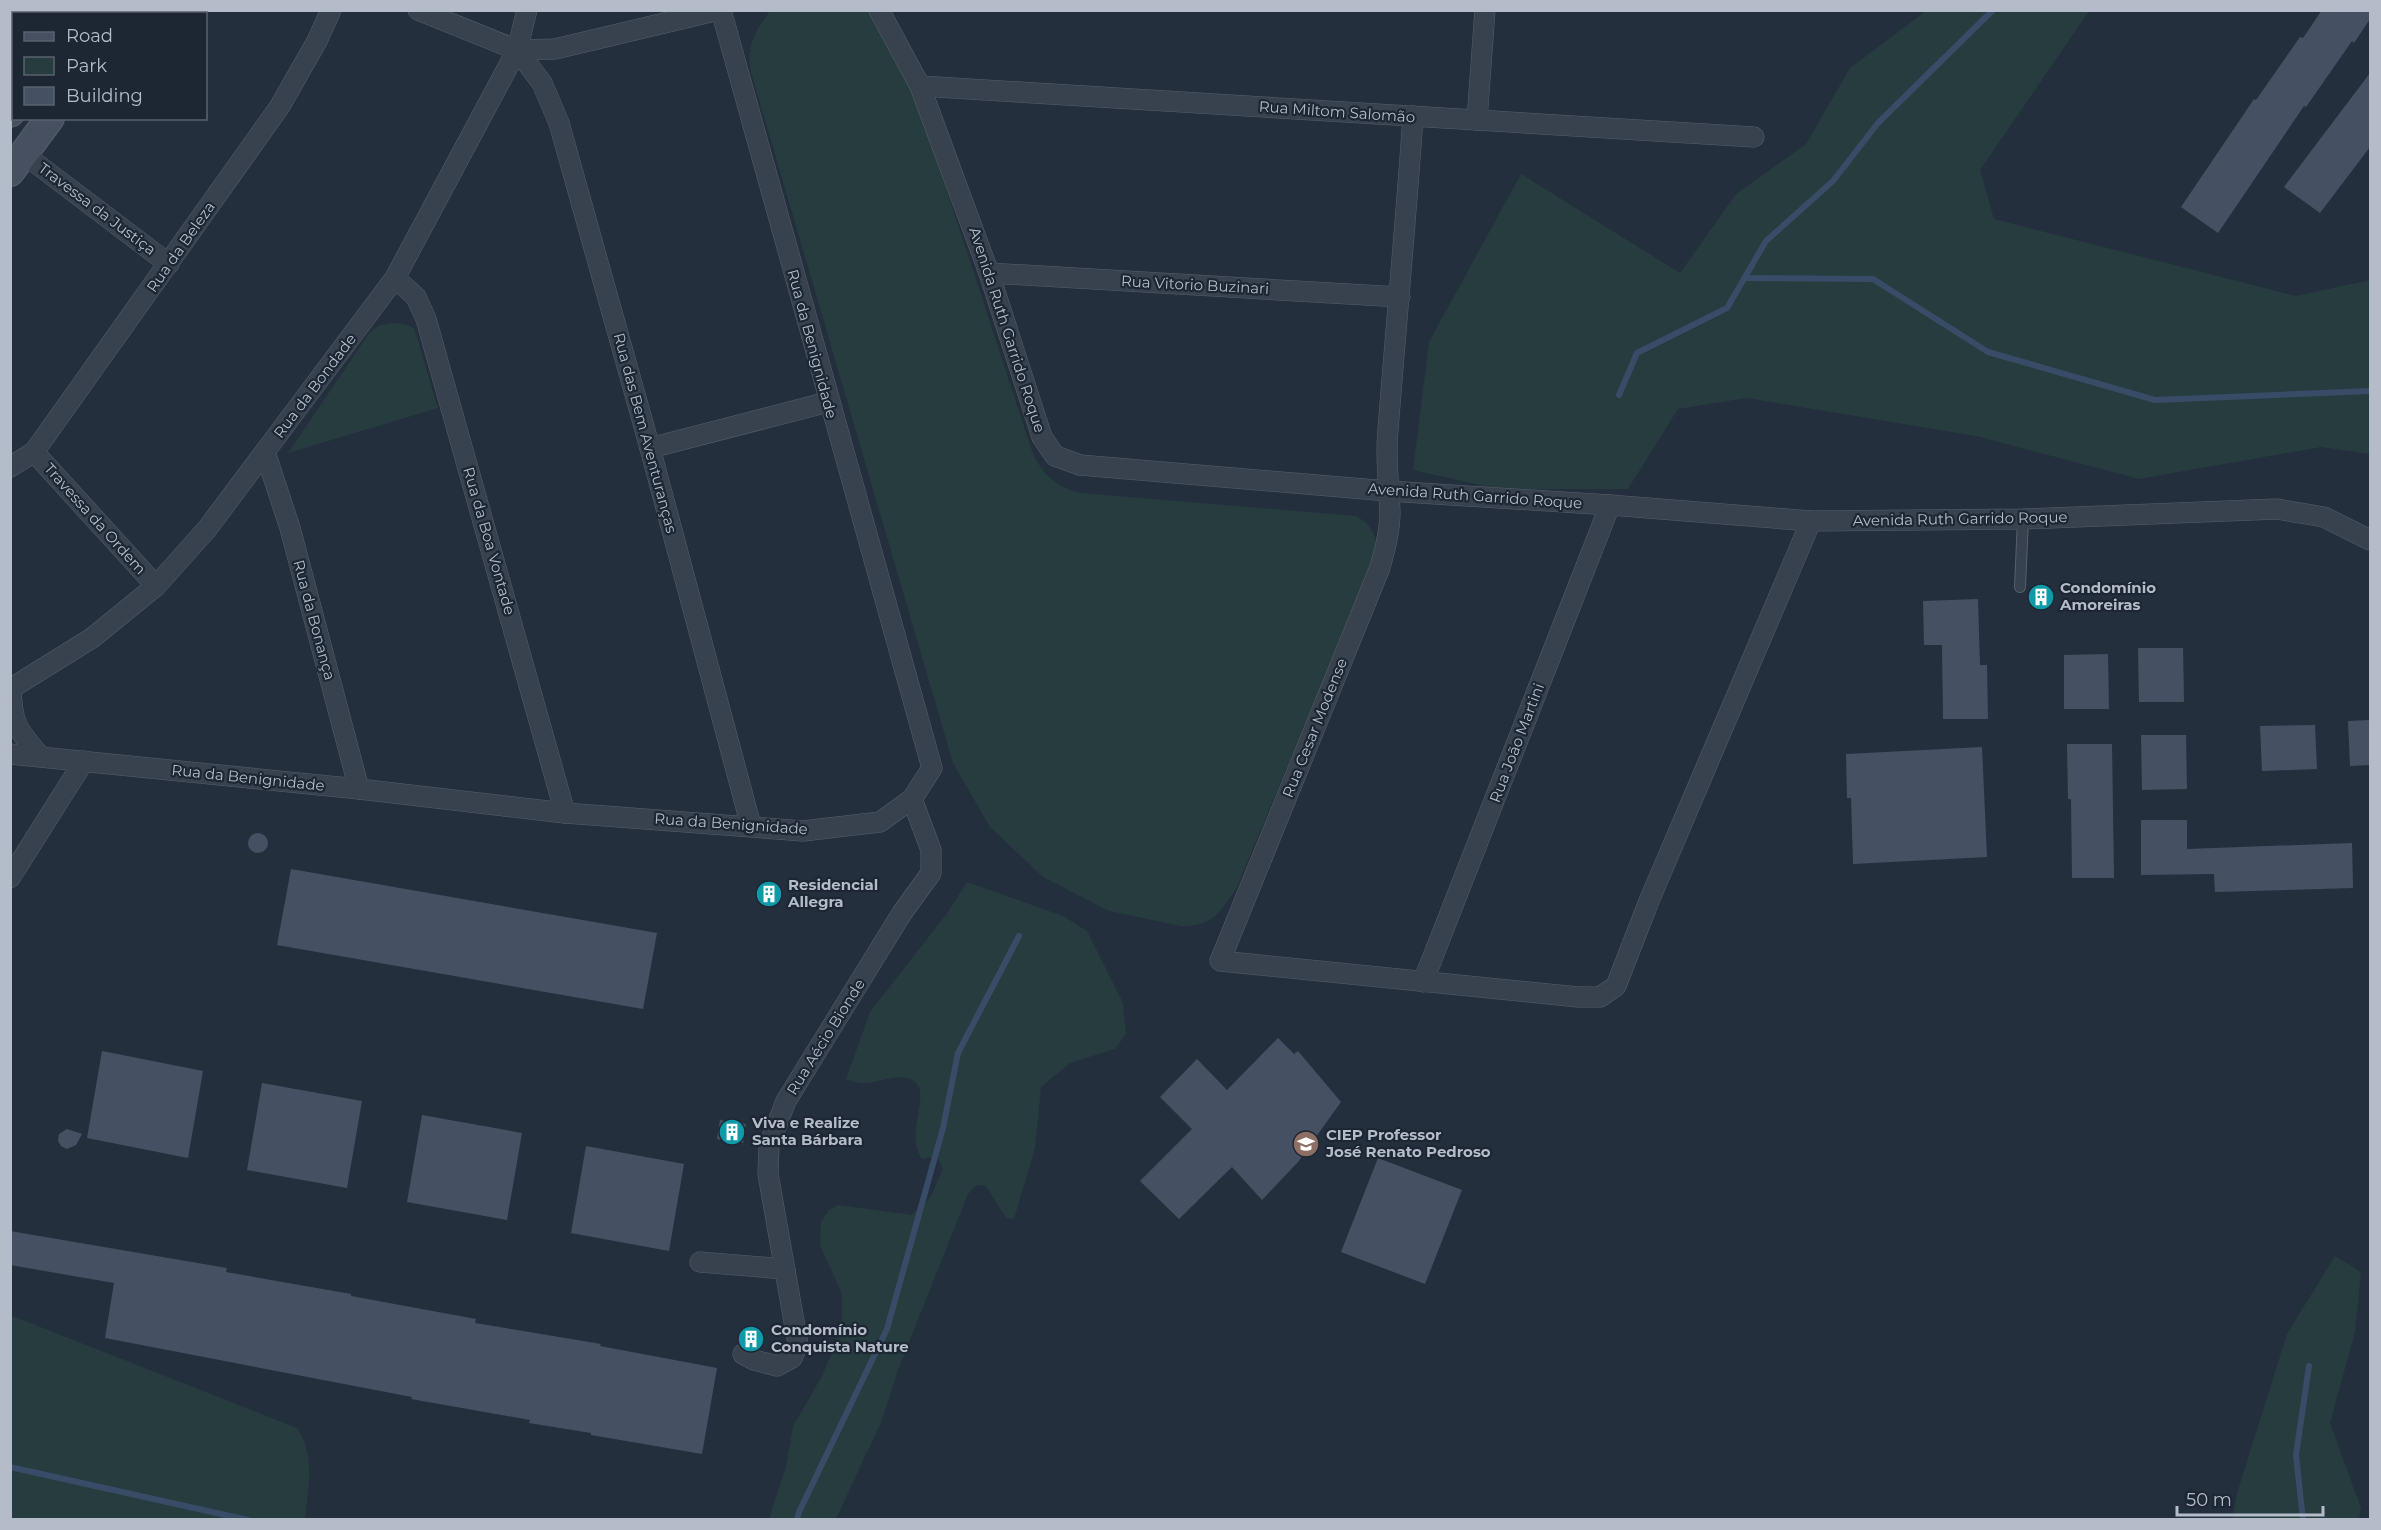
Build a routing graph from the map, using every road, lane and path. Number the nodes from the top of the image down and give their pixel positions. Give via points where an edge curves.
1 (331, 10) edge
2 (418, 10) edge
3 (527, 10) edge
4 (720, 10) edge
5 (879, 10) edge
6 (1485, 10) edge
7 (517, 50) junction
8 (920, 86) junction
9 (1413, 116) junction
10 (49, 120) edge
11 (1477, 120) junction
12 (1754, 137) dead end
13 (18, 164) edge
14 (169, 264) junction
15 (989, 273) junction
16 (395, 278) junction
17 (1400, 297) junction
18 (828, 402) junction
19 (650, 448) junction
20 (34, 452) junction
21 (266, 452) junction
22 (10, 467) edge
23 (1388, 491) junction
24 (1610, 505) junction
25 (2023, 519) junction
26 (1811, 521) junction
27 (2370, 540) edge
28 (156, 586) junction
29 (2020, 588) dead end
30 (11, 689) edge
31 (10, 754) edge
32 (40, 756) junction
33 (84, 761) junction
34 (359, 789) junction
35 (912, 800) junction
36 (565, 813) junction
37 (751, 826) junction
38 (10, 878) edge
39 (1423, 982) junction
40 (700, 1262) dead end
41 (785, 1269) junction
42 (749, 1357) dead end

1 - 14 street, Rua da Beleza via 280,106
2 - 7 street
3 - 7 street, Rua da Bondade
4 - 7 street via 555,49
4 - 18 street, Rua da Benignidade
5 - 8 street, Avenida Ruth Garrido Roque
6 - 11 street
7 - 16 street, Rua da Bondade
7 - 19 street, Rua das Bem Aventuranças via 542,83 559,123
8 - 9 street, Rua Miltom Salomão
8 - 15 street, Avenida Ruth Garrido Roque
9 - 11 street, Rua Miltom Salomão
9 - 17 street, Rua Cesar Modense
10 - 13 street
11 - 12 street, Rua Miltom Salomão
13 - 14 street, Travessa da Justiça
14 - 20 street, Rua da Beleza
15 - 17 street, Rua Vitorio Buzinari
15 - 23 street, Avenida Ruth Garrido Roque via 1042,437 1055,456 1080,465
16 - 21 street, Rua da Bondade
16 - 36 street, Rua da Boa Vontade via 416,297 426,319
17 - 23 street, Rua Cesar Modense via 1387,433
18 - 19 street
18 - 35 street, Rua da Benignidade via 932,768
19 - 37 street, Rua das Bem Aventuranças
20 - 22 street, Rua da Beleza
20 - 28 street, Travessa da Ordem
21 - 28 street, Rua da Bondade via 207,529
21 - 34 street, Rua da Bonança
23 - 24 street, Avenida Ruth Garrido Roque
23 - 39 street, Rua Cesar Modense via 1388,538 1380,570 1220,961
24 - 26 street, Avenida Ruth Garrido Roque
24 - 39 street, Rua João Martini
25 - 26 street, Avenida Ruth Garrido Roque
25 - 27 street, Avenida Ruth Garrido Roque via 2277,509 2324,518
25 - 29 lane
26 - 39 street via 1616,986 1600,997 1578,997
28 - 30 street, Rua da Bondade via 92,638
30 - 32 street via 12,714 19,731
31 - 32 street, Rua da Benignidade
32 - 33 street, Rua da Benignidade
33 - 34 street, Rua da Benignidade
33 - 38 street
34 - 36 street, Rua da Benignidade
35 - 37 street, Rua da Benignidade via 880,822 803,831
35 - 41 street, Rua Aécio Bionde via 931,849 931,873 902,913 786,1101 769,1145 768,1174
36 - 37 street, Rua da Benignidade
40 - 41 street
41 - 42 street, Rua Aécio Bionde via 798,1344 792,1358 777,1366

